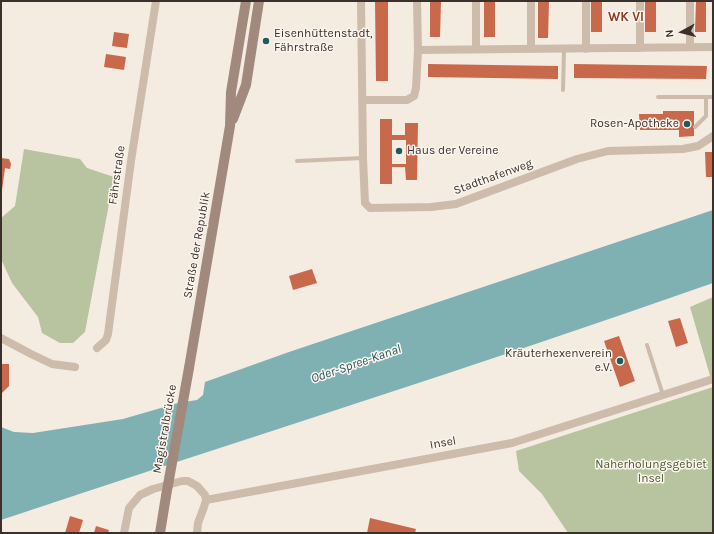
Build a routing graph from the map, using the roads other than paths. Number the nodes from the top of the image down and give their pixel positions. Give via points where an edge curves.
1 (156, 1) edge
2 (246, 1) edge
3 (259, 1) edge
4 (361, 1) edge
5 (417, 1) edge
6 (476, 1) edge
7 (531, 1) edge
8 (586, 1) edge
9 (640, 1) edge
10 (690, 1) edge
11 (690, 47) junction
12 (713, 47) edge
13 (640, 48) junction
14 (531, 49) junction
15 (564, 49) junction
16 (586, 49) junction
17 (418, 50) junction
18 (476, 50) junction
19 (563, 90) dead end
20 (658, 97) dead end
21 (706, 97) junction
22 (713, 97) edge
23 (363, 100) junction
24 (230, 126) junction
25 (695, 127) dead end
26 (713, 136) edge
27 (363, 158) junction
28 (297, 161) dead end
29 (1, 338) edge
30 (647, 345) dead end
31 (96, 348) dead end
32 (75, 367) dead end
33 (189, 368) joint
34 (713, 379) edge
35 (663, 395) junction
36 (206, 500) junction
37 (124, 533) edge
38 (160, 533) edge
39 (197, 533) edge

1 - 31 street, Fährstraße via 108,334 106,340
2 - 24 main road, Straße der Republik via 231,92
3 - 24 main road, Straße der Republik via 246,85
4 - 23 street, Stadthafenweg
5 - 17 street
6 - 18 street
7 - 14 street
8 - 16 street
9 - 13 street
10 - 11 street
11 - 12 street
11 - 13 street
13 - 16 street
14 - 15 street
14 - 18 street
15 - 16 street
15 - 19 lane
17 - 18 street
17 - 23 street via 414,96 407,100
20 - 21 lane
21 - 22 lane
21 - 25 lane via 706,116
23 - 27 street, Stadthafenweg
24 - 33 main road, Straße der Republik
26 - 27 street, Stadthafenweg via 698,146 683,149 608,151 577,159 456,204 431,207 370,208 365,203
27 - 28 lane
29 - 32 street via 52,364
30 - 35 lane
33 - 38 main road, Magistralbrücke, bridge
34 - 35 street, Insel
35 - 36 street, Insel via 512,443
36 - 37 street via 197,486 188,481 153,489 140,495 129,508
36 - 39 street

